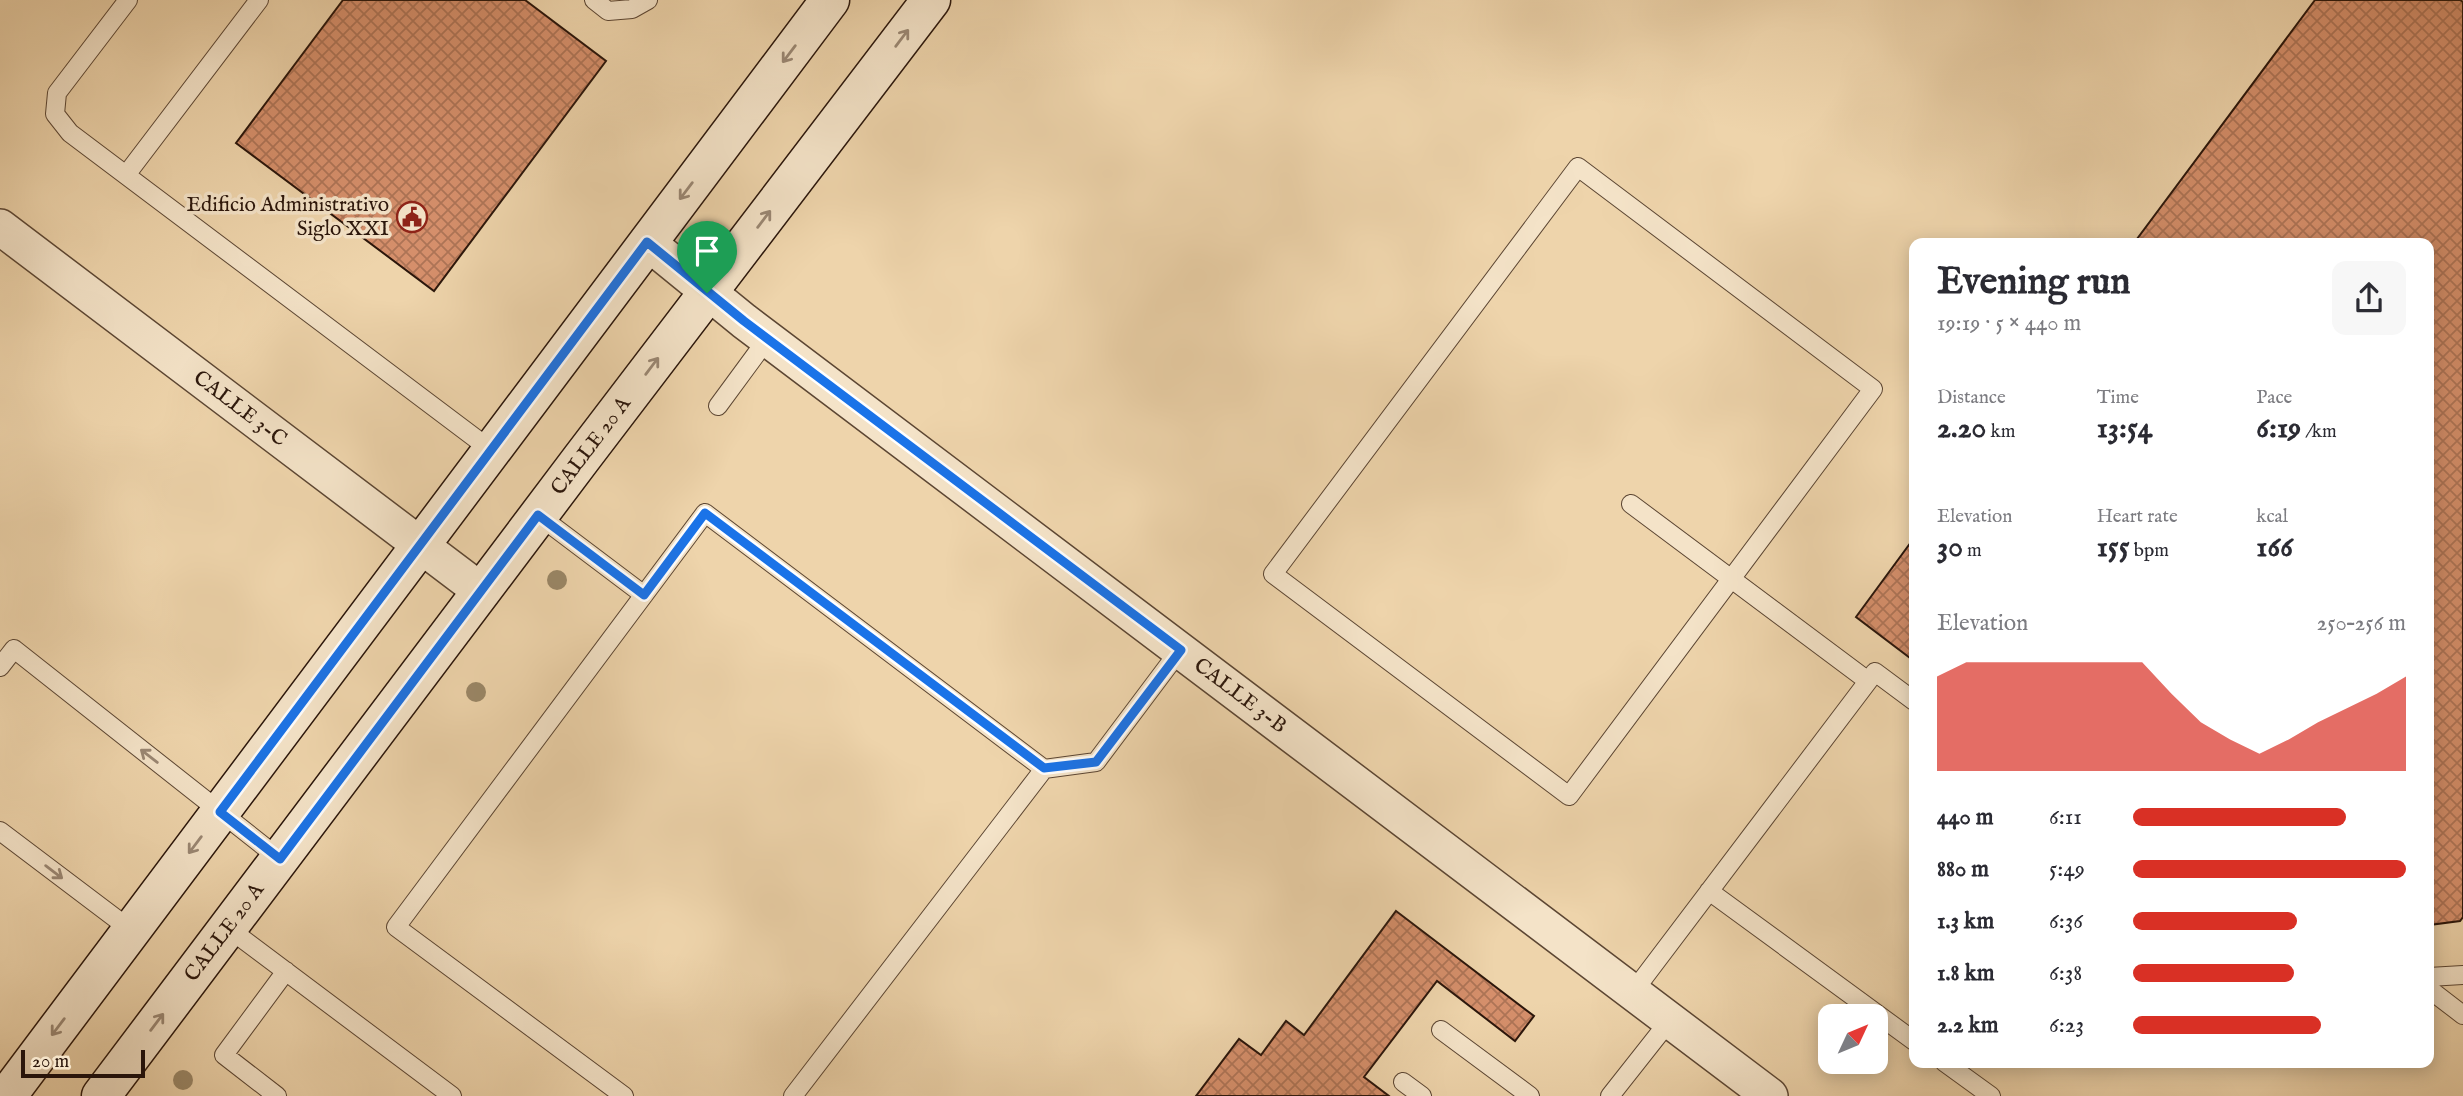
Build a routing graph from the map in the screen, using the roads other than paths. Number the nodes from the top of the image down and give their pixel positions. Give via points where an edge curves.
1 (128, 0) edge
2 (259, 0) edge
3 (594, 0) edge
4 (648, 0) edge
5 (831, 0) edge
6 (931, 0) edge
7 (126, 175) junction
8 (0, 227) edge
9 (647, 242) junction
10 (707, 293) junction
11 (768, 338) junction
12 (718, 406) dead end
13 (491, 450) junction
14 (1631, 504) dead end
15 (538, 515) junction
16 (421, 543) junction
17 (1731, 579) junction
18 (481, 591) junction
19 (644, 595) junction
20 (1181, 650) junction
21 (0, 667) edge
22 (1868, 681) junction
23 (1909, 697) edge
24 (1044, 768) junction
25 (220, 812) junction
26 (0, 831) edge
27 (280, 859) junction
28 (1709, 891) junction
29 (228, 928) junction
30 (131, 930) junction
31 (286, 971) junction
32 (2463, 975) edge
33 (2434, 977) edge
34 (1633, 992) junction
35 (2434, 993) edge
36 (2463, 1015) edge
37 (1670, 1020) junction
38 (1441, 1030) dead end
39 (1909, 1037) edge
40 (1952, 1068) edge
41 (1403, 1083) dead end
42 (1756, 1092) edge
43 (7, 1096) edge
44 (101, 1096) edge
45 (278, 1096) edge
46 (452, 1096) edge
47 (624, 1096) edge
48 (793, 1096) edge
49 (1422, 1096) edge
50 (1530, 1096) edge
51 (1610, 1096) edge
52 (1991, 1096) edge

1 - 7 lane via 57,93 55,114 70,133
2 - 7 lane
3 - 4 lane via 608,11 632,9
5 -> 9 street
10 -> 6 street, CALLE 20 A
7 - 13 lane
8 - 16 street, CALLE 3-C
9 - 10 street, CALLE 3-B
9 - 13 street
10 - 11 street, CALLE 3-B
15 -> 10 street, CALLE 20 A
11 - 12 lane
11 - 20 street, CALLE 3-B
13 - 16 street
14 - 17 lane
15 - 18 street, CALLE 20 A
15 - 19 lane
16 - 18 street, CALLE 3-C
16 - 25 street
17 - 17 lane via 1873,389 1578,167 1273,574 1569,796
17 - 22 lane
18 - 27 street, CALLE 20 A
19 - 24 lane via 705,513
19 - 47 lane via 396,927
20 - 24 lane via 1096,762
20 - 34 street, CALLE 3-B
25 -> 21 lane via 13,649
22 - 23 lane via 1875,672
22 - 28 lane
24 - 48 lane
25 - 27 lane
25 -> 30 street
26 -> 30 lane
27 - 29 street, CALLE 20 A
28 - 34 lane
28 - 39 lane
29 - 31 lane
44 -> 29 street, CALLE 20 A
30 -> 43 street
31 - 45 lane via 224,1055
31 - 46 lane
32 - 33 lane
34 - 37 street, CALLE 3-B
35 - 36 lane
37 - 42 street, CALLE 3-B
37 - 51 lane
38 - 50 lane
40 - 52 lane
41 - 49 lane

